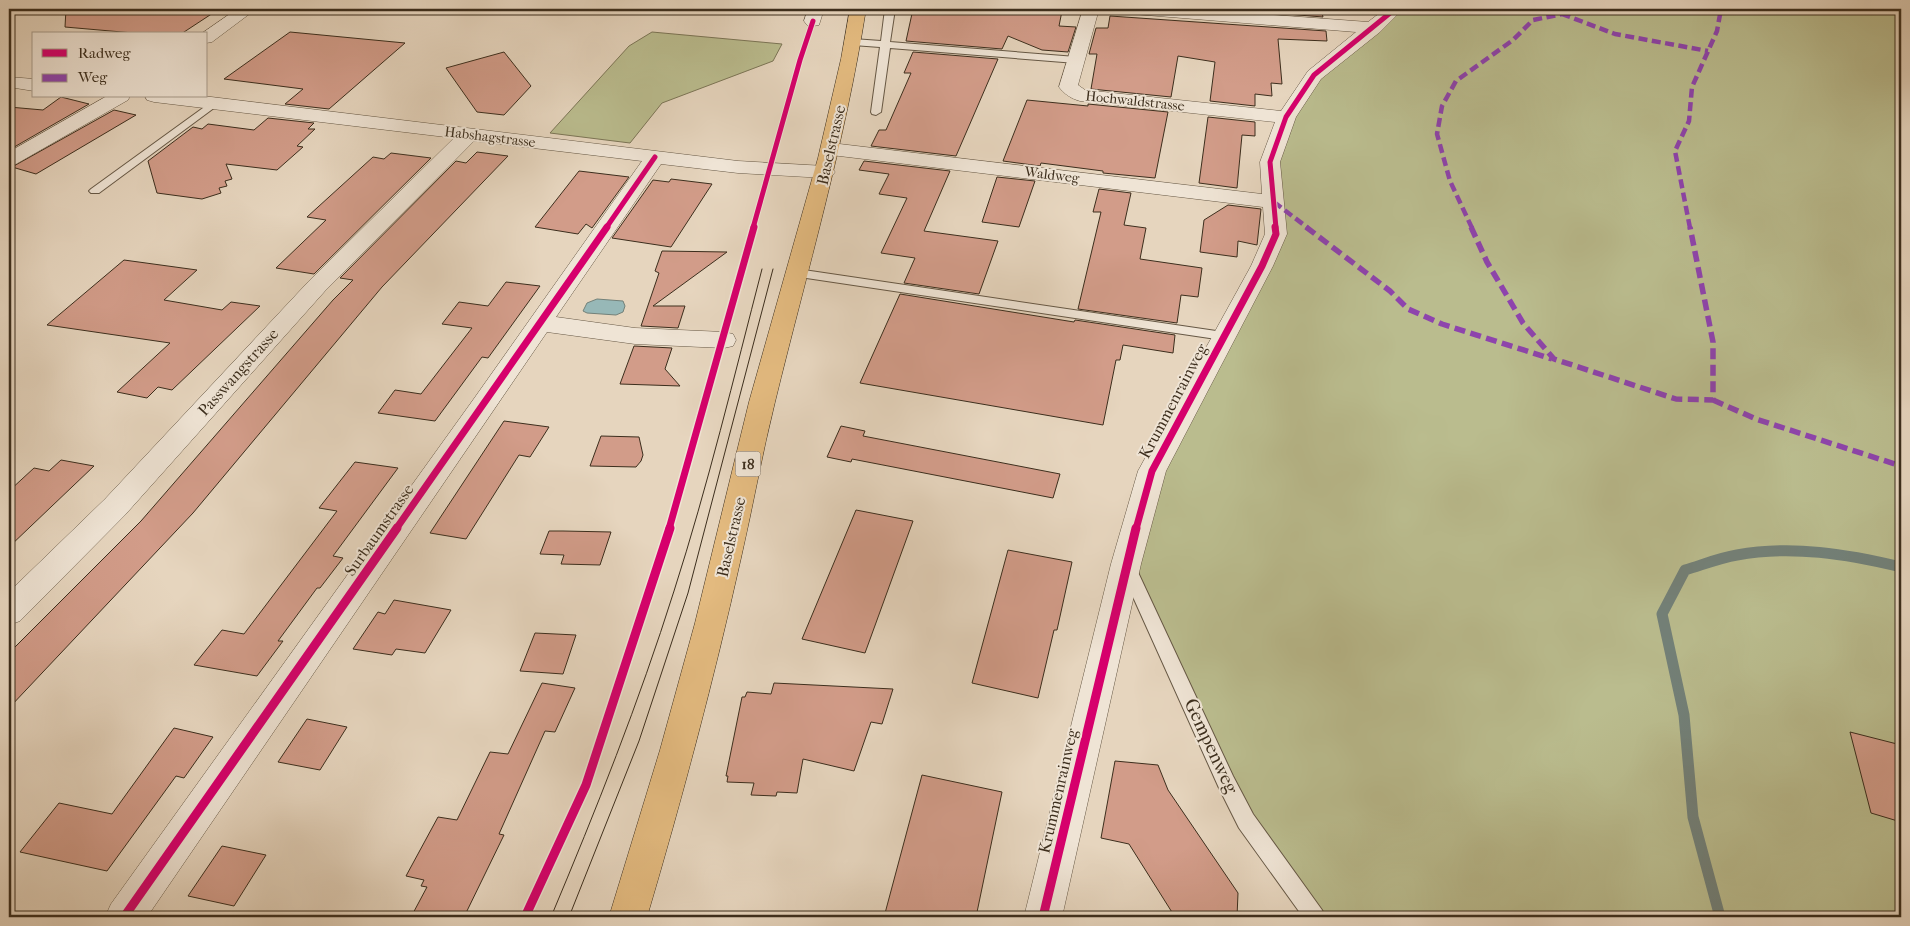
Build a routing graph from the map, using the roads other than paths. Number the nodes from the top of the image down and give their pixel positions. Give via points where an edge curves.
1 (248, 9) edge
2 (858, 9) edge
3 (890, 9) edge
4 (1091, 9) edge
5 (1133, 9) edge
6 (1395, 9) edge
7 (1374, 28) junction
8 (208, 37) edge
9 (853, 42) junction
10 (885, 44) junction
11 (1076, 60) junction
12 (9, 82) edge
13 (32, 84) edge
14 (118, 98) edge
15 (171, 98) edge
16 (214, 103) junction
17 (876, 112) dead end
18 (1286, 117) junction
19 (470, 134) junction
20 (655, 157) junction
21 (9, 160) edge
22 (828, 160) junction
23 (95, 191) dead end
24 (1274, 202) junction
25 (797, 273) junction
26 (540, 323) junction
27 (1223, 336) junction
28 (724, 340) dead end
29 (1126, 564) junction
30 (9, 612) edge
31 (124, 917) edge
32 (628, 917) edge
33 (1043, 917) edge
34 (1315, 917) edge

1 - 8 street
2 - 9 main road, Baselstrasse / 18
3 - 10 lane
4 - 11 street, Hochwaldstrasse
5 - 7 street
6 - 7 street, Krummenrainweg
7 - 18 street, Krummenrainweg via 1314,75
9 - 10 lane
9 - 22 main road, Baselstrasse / 18
10 - 11 lane
10 - 17 lane
11 - 18 street, Hochwaldstrasse via 1068,87 1080,95
12 - 13 street
14 - 21 street
15 - 16 street, Habshagstrasse
16 - 19 street, Habshagstrasse
16 - 23 lane
18 - 24 street, Krummenrainweg via 1270,162
19 - 20 street, Habshagstrasse
19 - 30 street, Passwangstrasse via 317,286 115,507
20 - 22 street, Habshagstrasse via 738,167
20 - 26 street, Surbaumstrasse
22 - 24 street, Waldweg
22 - 25 main road, Baselstrasse / 18
24 - 27 street, Krummenrainweg via 1276,234
25 - 27 lane
25 - 32 main road, Baselstrasse / 18 via 716,600 659,817
26 - 28 street via 635,336
26 - 31 street, Surbaumstrasse
27 - 29 street, Krummenrainweg via 1152,471
29 - 33 street, Krummenrainweg
29 - 34 lane, Gempenweg via 1246,820

